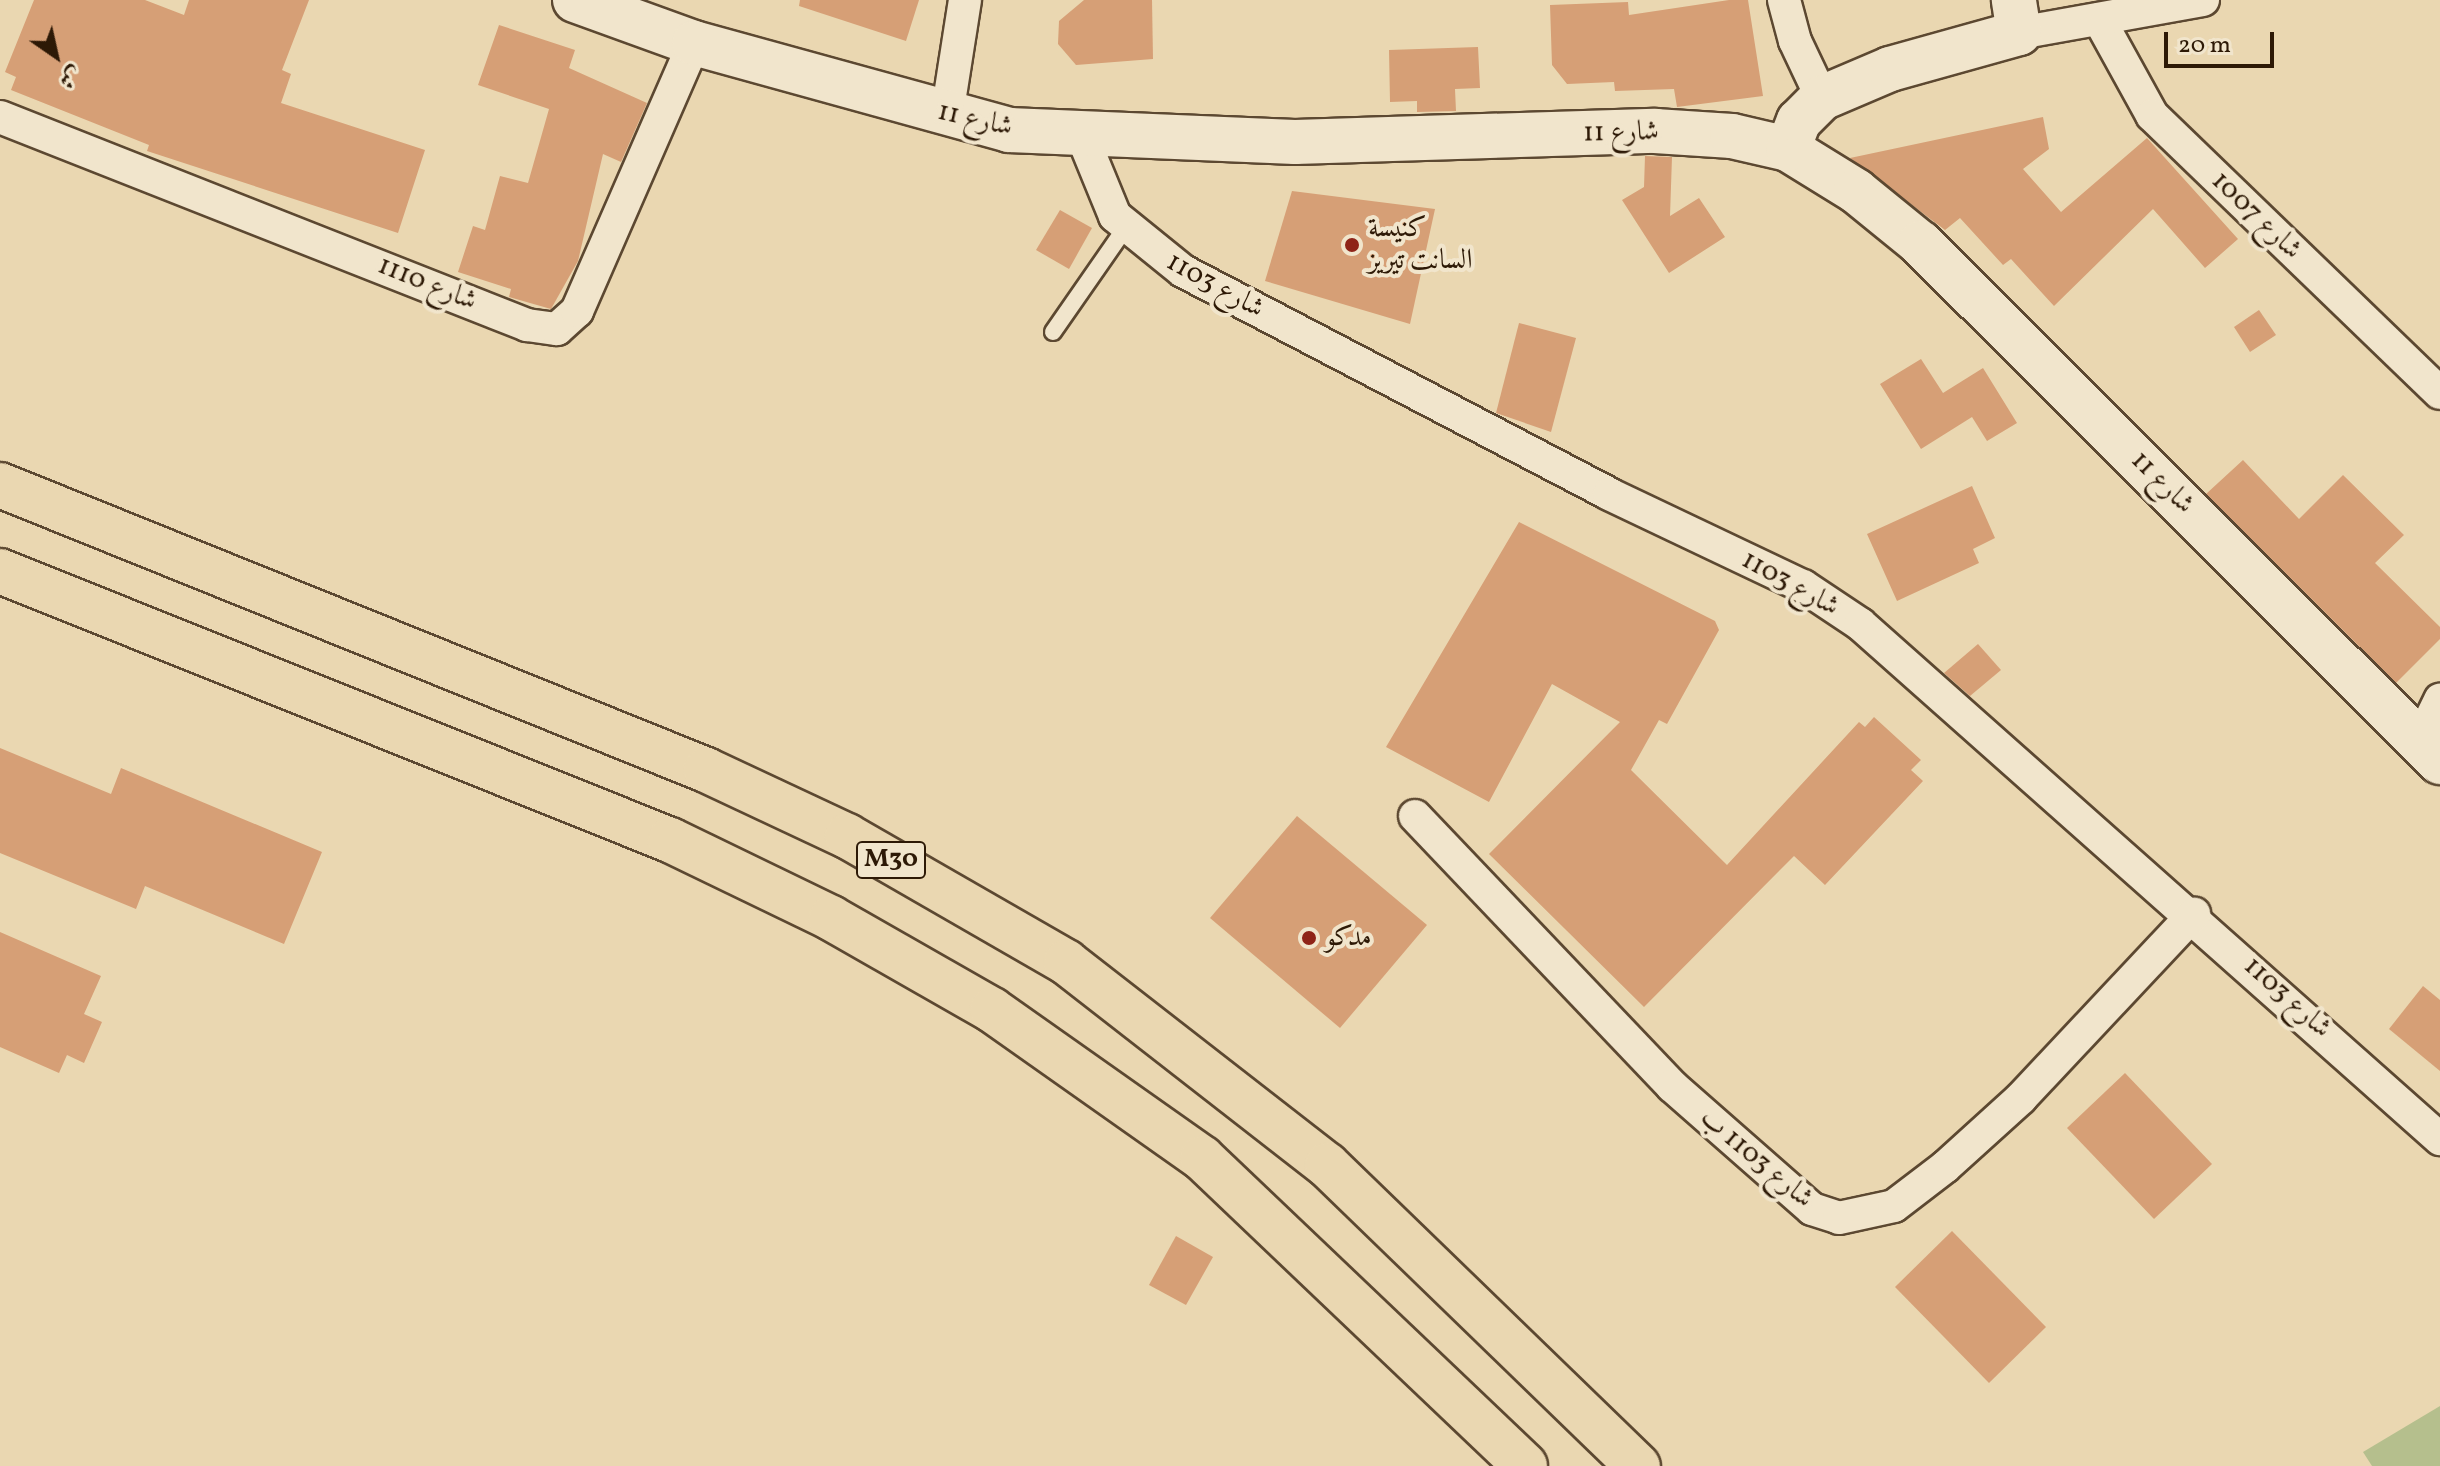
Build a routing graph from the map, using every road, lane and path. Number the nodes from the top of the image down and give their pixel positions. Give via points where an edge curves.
1 (575, 0) edge
2 (965, 0) edge
3 (1784, 0) edge
4 (2203, 0) edge
5 (2016, 16) edge
6 (2099, 19) junction
7 (694, 43) junction
8 (1822, 98) junction
9 (947, 115) junction
10 (0, 117) edge
11 (1083, 138) junction
12 (1788, 149) junction
13 (1126, 227) junction
14 (1053, 332) dead end
15 (2440, 393) edge
16 (0, 485) edge
17 (0, 571) edge
18 (2440, 700) edge
19 (2430, 751) edge
20 (1415, 816) dead end
21 (2194, 914) junction
22 (2440, 1139) edge
23 (1525, 1466) edge
24 (1638, 1466) edge

1 - 7 street, شارع 11
2 - 9 street
3 - 8 street via 1795,41
4 - 6 street
5 - 6 street
5 - 8 street
6 - 15 street, شارع 1007 via 2152,115
7 - 9 street, شارع 11
7 - 10 street, شارع 1110 via 577,311 557,329 527,325
8 - 12 street via 1799,121
9 - 11 street, شارع 11 via 1009,130
11 - 12 street, شارع 11 via 1295,142 1655,131 1732,136
11 - 13 street, شارع 1103 via 1103,192
12 - 19 street, شارع 11 via 1856,191 1920,243
13 - 14 lane
13 - 21 street, شارع 1103 via 1183,271 1609,494 1803,586 1860,624
16 - 24 highway, M30 via 706,770 847,836 1041,947 1168,1036 1327,1165
17 - 23 highway via 670,840 831,918 992,1010 1202,1158
18 - 19 street
20 - 21 street, شارع 1103 ب via 1672,1086 1812,1209 1839,1218 1894,1206 1945,1167 2021,1098
21 - 22 street, شارع 1103

